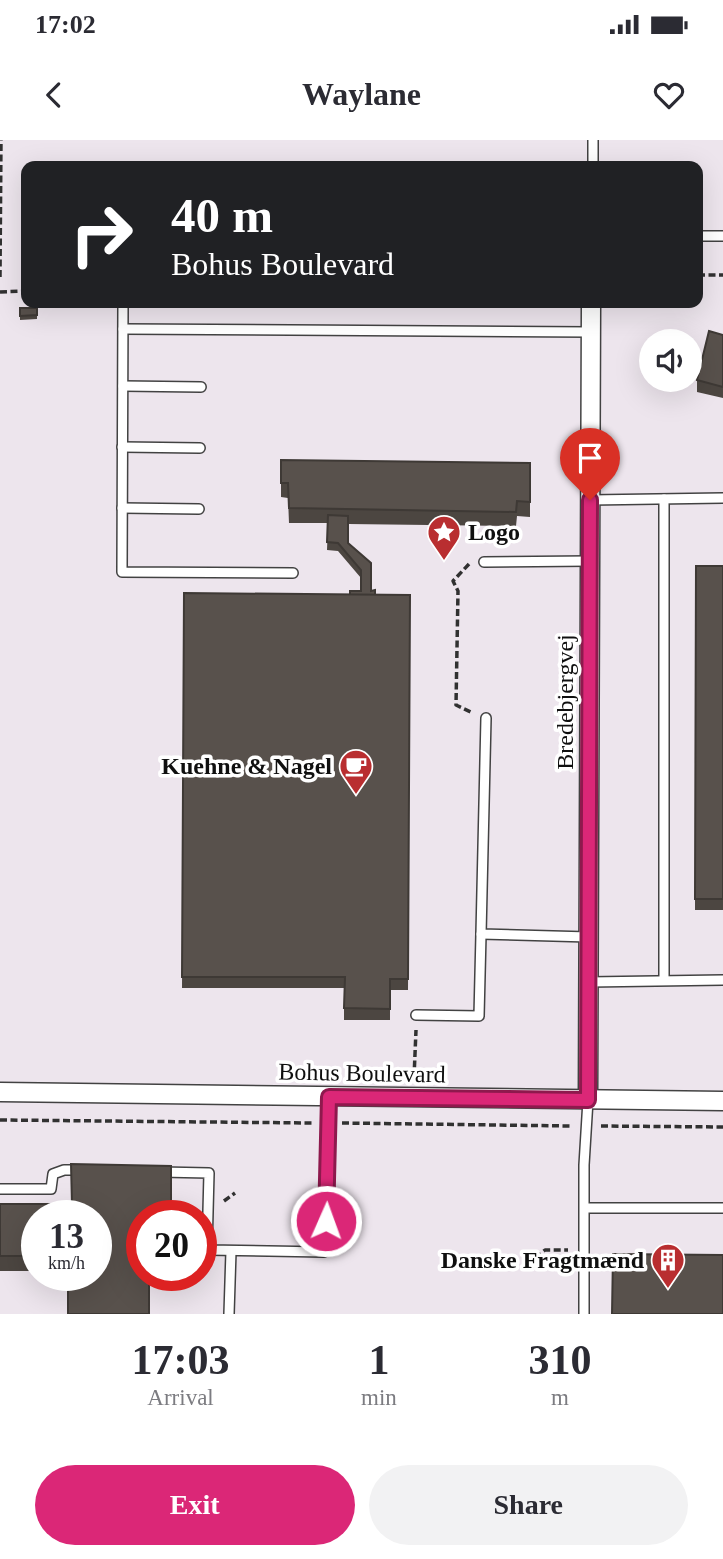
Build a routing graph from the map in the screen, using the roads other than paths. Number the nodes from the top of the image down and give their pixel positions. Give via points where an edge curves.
1 (593, 140) edge
2 (593, 161) edge
3 (703, 236) edge
4 (723, 236) edge
5 (124, 308) edge
6 (591, 308) edge
7 (123, 329) junction
8 (590, 332) junction
9 (123, 386) junction
10 (201, 387) dead end
11 (122, 447) junction
12 (200, 448) dead end
13 (723, 498) edge
14 (664, 499) junction
15 (590, 500) junction
16 (122, 508) junction
17 (199, 509) dead end
18 (590, 561) junction
19 (484, 562) road end
20 (293, 573) dead end
21 (486, 718) road end
22 (481, 934) junction
23 (589, 937) junction
24 (723, 980) edge
25 (664, 981) junction
26 (589, 982) junction
27 (416, 1015) road end
28 (0, 1093) edge
29 (329, 1097) junction
30 (588, 1100) junction
31 (723, 1101) edge
32 (91, 1170) edge
33 (156, 1172) edge
34 (0, 1189) edge
35 (585, 1208) junction
36 (723, 1208) edge
37 (231, 1251) junction
38 (229, 1314) edge
39 (584, 1314) edge

1 - 2 lane
3 - 4 lane
5 - 7 lane
6 - 8 street, Bredebjergvej
7 - 8 lane
7 - 9 lane
8 - 15 street, Bredebjergvej
9 - 10 lane
9 - 11 lane
11 - 12 lane
11 - 16 lane
13 - 14 lane
14 - 15 lane
14 - 25 lane
15 - 18 street, Bredebjergvej
16 - 17 lane
16 - 20 lane via 122,572
18 - 19 lane
18 - 23 street, Bredebjergvej
21 - 22 lane
22 - 23 lane
22 - 27 lane via 480,1016
23 - 26 street, Bredebjergvej
24 - 25 lane
25 - 26 lane
26 - 30 street, Bredebjergvej
28 - 29 street, Bohus Boulevard
29 - 30 street, Bohus Boulevard
29 - 37 lane via 324,1252
30 - 31 street, Bohus Boulevard
30 - 35 lane
32 - 34 lane via 53,1174 51,1189
33 - 37 lane via 209,1173 207,1251
35 - 36 lane
35 - 39 lane
37 - 38 lane

